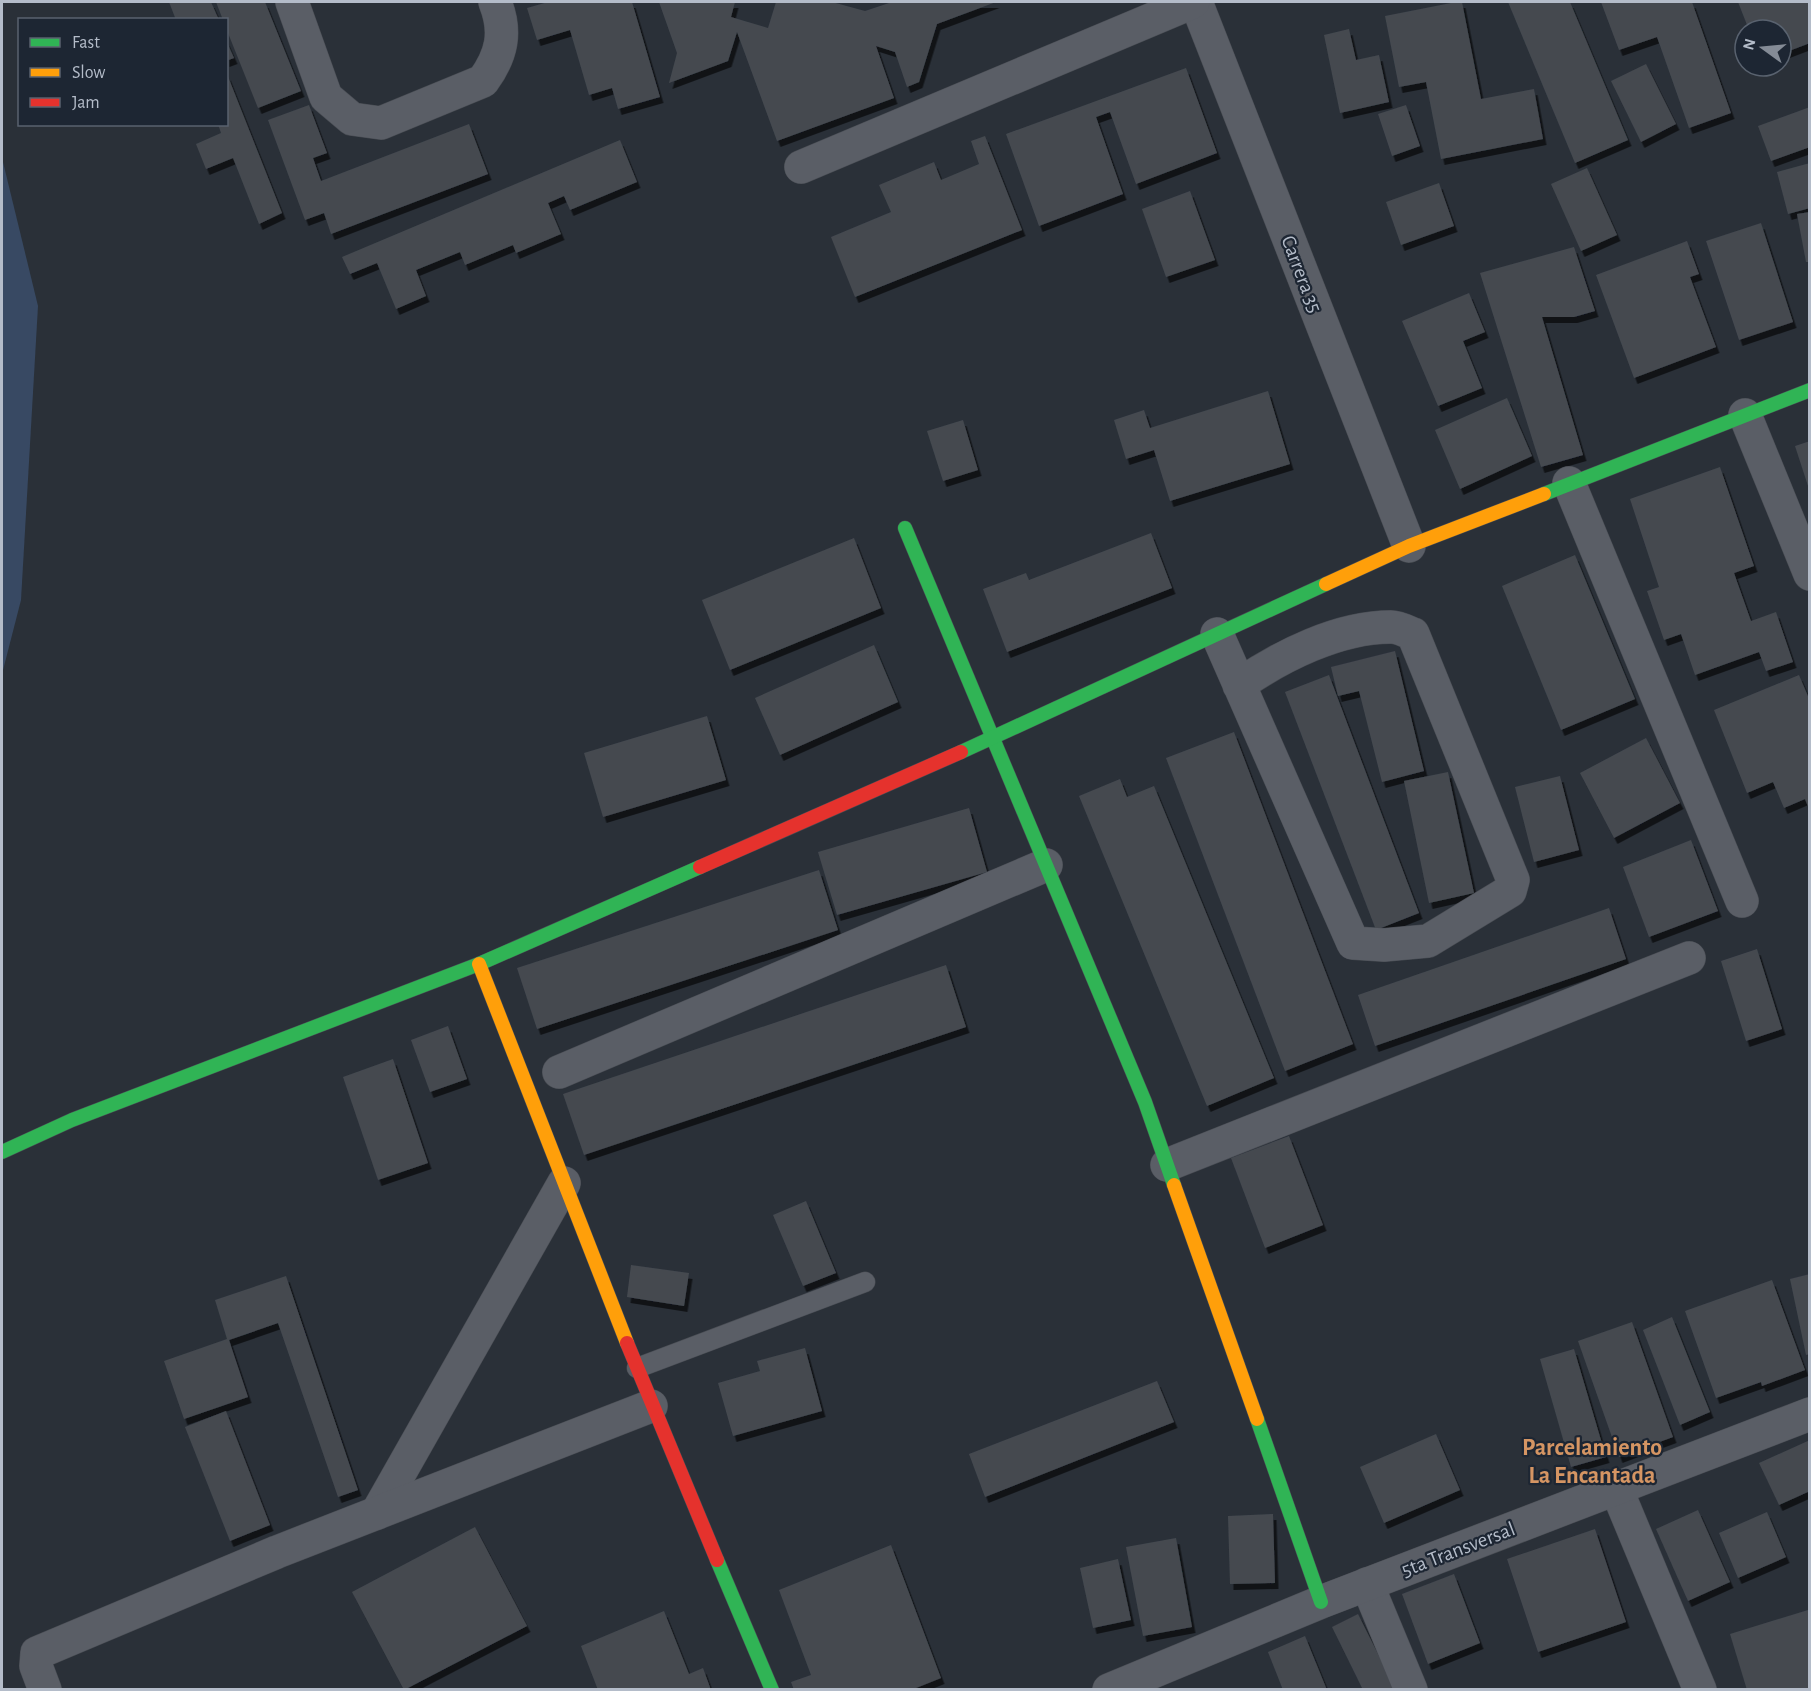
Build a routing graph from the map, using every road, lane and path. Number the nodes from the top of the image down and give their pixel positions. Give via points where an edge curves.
1 (292, 2) edge
2 (495, 2) edge
3 (1194, 2) edge
4 (801, 167) dead end
5 (1809, 390) edge
6 (1745, 416) junction
7 (1569, 483) junction
8 (905, 528) dead end
9 (1409, 546) junction
10 (1809, 574) edge
11 (1216, 634) junction
12 (1239, 685) junction
13 (993, 738) junction
14 (1046, 865) junction
15 (1742, 901) dead end
16 (1689, 958) dead end
17 (479, 964) junction
18 (559, 1072) dead end
19 (2, 1152) edge
20 (1167, 1165) junction
21 (564, 1184) junction
22 (865, 1282) dead end
23 (637, 1368) junction
24 (651, 1407) junction
25 (1809, 1414) edge
26 (1616, 1488) junction
27 (377, 1513) junction
28 (1367, 1584) junction
29 (1321, 1602) junction
30 (45, 1689) edge
31 (772, 1689) edge
32 (1109, 1689) edge
33 (1411, 1689) edge
34 (1700, 1689) edge

1 - 2 street via 326,97 352,119 381,123 483,81 493,67 503,36
3 - 4 street
3 - 9 street, Carrera 35
5 - 6 street
6 - 7 street
6 - 10 street
7 - 9 street
7 - 15 street
8 - 13 street
9 - 11 street
11 - 12 street
11 - 13 street
12 - 12 street via 1353,943 1428,941 1510,891 1514,880 1413,634 1392,627 1338,635 1263,668
13 - 14 street
13 - 17 street
14 - 18 street
14 - 20 street via 1145,1102
16 - 20 street
17 - 19 street via 72,1120
17 - 21 street
20 - 29 street
21 - 23 street
21 - 27 street
22 - 23 lane
23 - 24 street
24 - 27 street
24 - 31 street
25 - 26 street, 5ta Transversal
26 - 28 street, 5ta Transversal
26 - 34 street
27 - 30 street via 38,1653 36,1666
28 - 29 street, 5ta Transversal
28 - 33 street
29 - 32 street, 5ta Transversal

